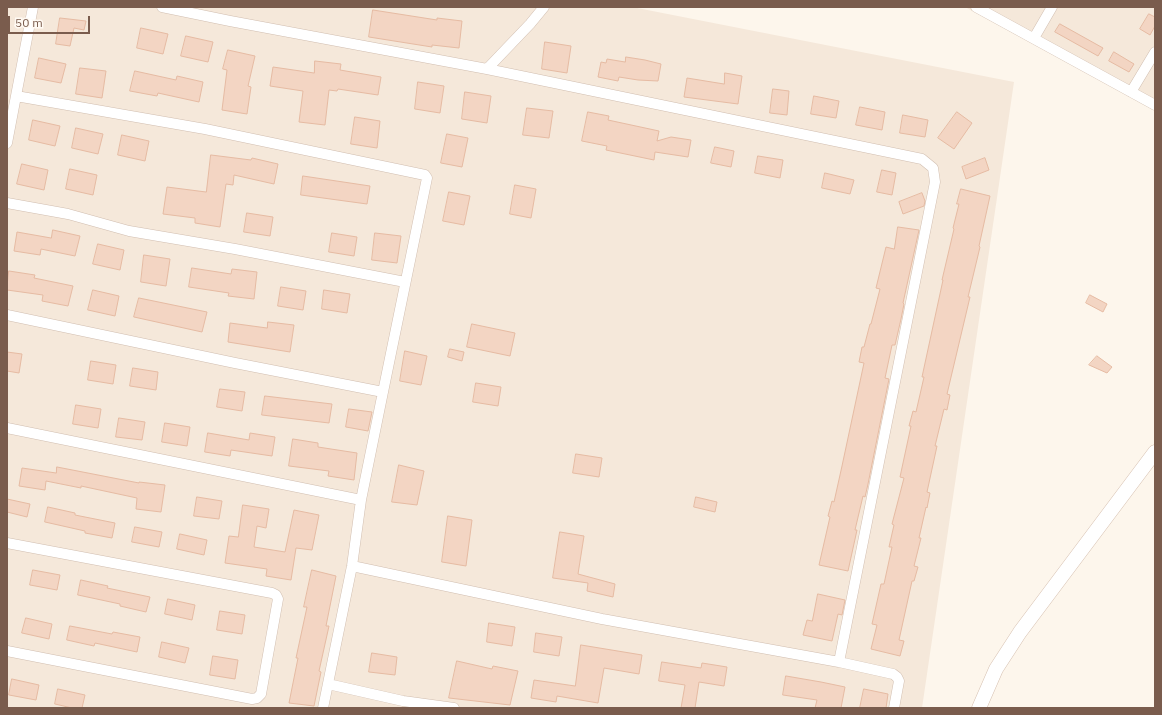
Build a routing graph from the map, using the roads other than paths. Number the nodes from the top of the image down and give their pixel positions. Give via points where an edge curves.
1 (33, 7) edge
2 (162, 7) edge
3 (544, 7) edge
4 (976, 7) edge
5 (1052, 7) edge
6 (1034, 38) junction
7 (1155, 52) edge
8 (487, 69) junction
9 (1131, 92) junction
10 (16, 96) junction
11 (1155, 105) edge
12 (7, 143) edge
13 (7, 203) edge
14 (405, 282) junction
15 (7, 315) edge
16 (383, 392) junction
17 (7, 428) edge
18 (1155, 452) edge
19 (361, 500) junction
20 (7, 543) edge
21 (352, 566) junction
22 (7, 651) edge
23 (839, 662) junction
24 (328, 684) junction
25 (323, 708) edge
26 (454, 708) edge
27 (894, 708) edge
28 (979, 708) edge

1 - 10 street
2 - 8 street
3 - 8 street
4 - 6 street
5 - 6 street
6 - 9 street
7 - 9 street
8 - 23 street via 922,159 933,168 935,182
9 - 11 street
10 - 12 street
10 - 14 street via 205,129 425,175 427,178
13 - 14 street via 68,214 129,231 250,251
14 - 16 street
15 - 16 street
16 - 19 street
17 - 19 street
18 - 28 street via 1020,632 996,668
19 - 21 street
20 - 22 street via 272,592 278,599 260,694 252,699
21 - 23 street via 602,619
21 - 24 street
23 - 27 street via 897,677 899,680
24 - 25 street
24 - 26 street

